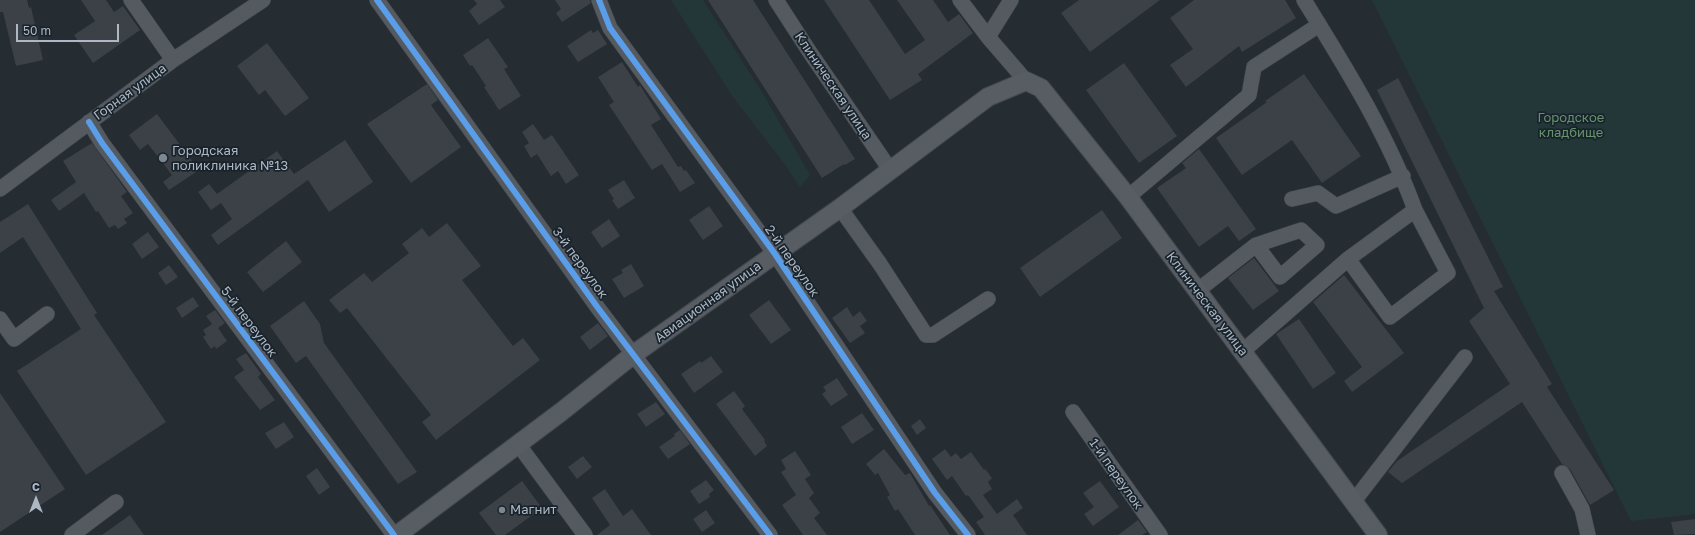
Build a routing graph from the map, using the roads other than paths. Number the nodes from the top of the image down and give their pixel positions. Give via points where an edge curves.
1 (131, 0) edge
2 (263, 0) edge
3 (377, 0) edge
4 (599, 0) edge
5 (776, 0) edge
6 (960, 0) edge
7 (1011, 0) edge
8 (1304, 0) edge
9 (1319, 25) junction
10 (988, 38) junction
11 (173, 60) junction
12 (1026, 81) junction
13 (89, 122) junction
14 (891, 171) junction
15 (1403, 176) junction
16 (0, 189) edge
17 (1128, 197) junction
18 (1292, 199) dead end
19 (840, 208) junction
20 (1415, 210) junction
21 (1256, 245) dead end
22 (775, 254) junction
23 (1348, 260) junction
24 (1197, 291) junction
25 (988, 299) dead end
26 (47, 314) dead end
27 (0, 319) edge
28 (1242, 352) junction
29 (634, 354) junction
30 (1465, 356) dead end
31 (1073, 412) dead end
32 (518, 444) junction
33 (1562, 473) dead end
34 (1354, 500) junction
35 (116, 502) dead end
36 (72, 535) edge
37 (394, 535) edge
38 (397, 535) edge
39 (585, 535) edge
40 (770, 535) edge
41 (968, 535) edge
42 (1160, 535) edge
43 (1378, 535) edge
44 (1588, 535) edge

1 - 11 street
2 - 11 street, Горная улица
3 - 29 street, 3-й переулок via 598,308
4 - 22 street, 2-й переулок via 610,28
5 - 14 street, Клиническая улица
6 - 10 street
7 - 10 street
8 - 9 street
9 - 15 street via 1365,101
9 - 17 street via 1254,67 1249,95
10 - 12 street
11 - 13 street, Горная улица
12 - 14 main road, Авиационная улица via 988,97
12 - 17 main road, Клиническая улица via 1041,88
13 - 16 street, Горная улица
13 - 37 street, 5-й переулок via 102,143
14 - 19 main road, Авиационная улица
15 - 18 street via 1336,206 1318,193
15 - 20 street
17 - 24 main road, Клиническая улица
19 - 22 main road, Авиационная улица
19 - 25 street via 926,335 933,335
20 - 23 street
20 - 23 street via 1448,274 1390,316
21 - 24 street
22 - 29 main road, Авиационная улица
22 - 41 street, 2-й переулок via 936,493
23 - 28 street
24 - 28 main road, Клиническая улица
26 - 27 street via 14,339
28 - 34 main road, Клиническая улица
29 - 32 main road, Авиационная улица
29 - 40 street, 3-й переулок
30 - 34 street
31 - 42 street, 1-й переулок
32 - 38 main road, Авиационная улица
32 - 39 street
33 - 44 street via 1582,509
34 - 43 main road, Клиническая улица
35 - 36 street

